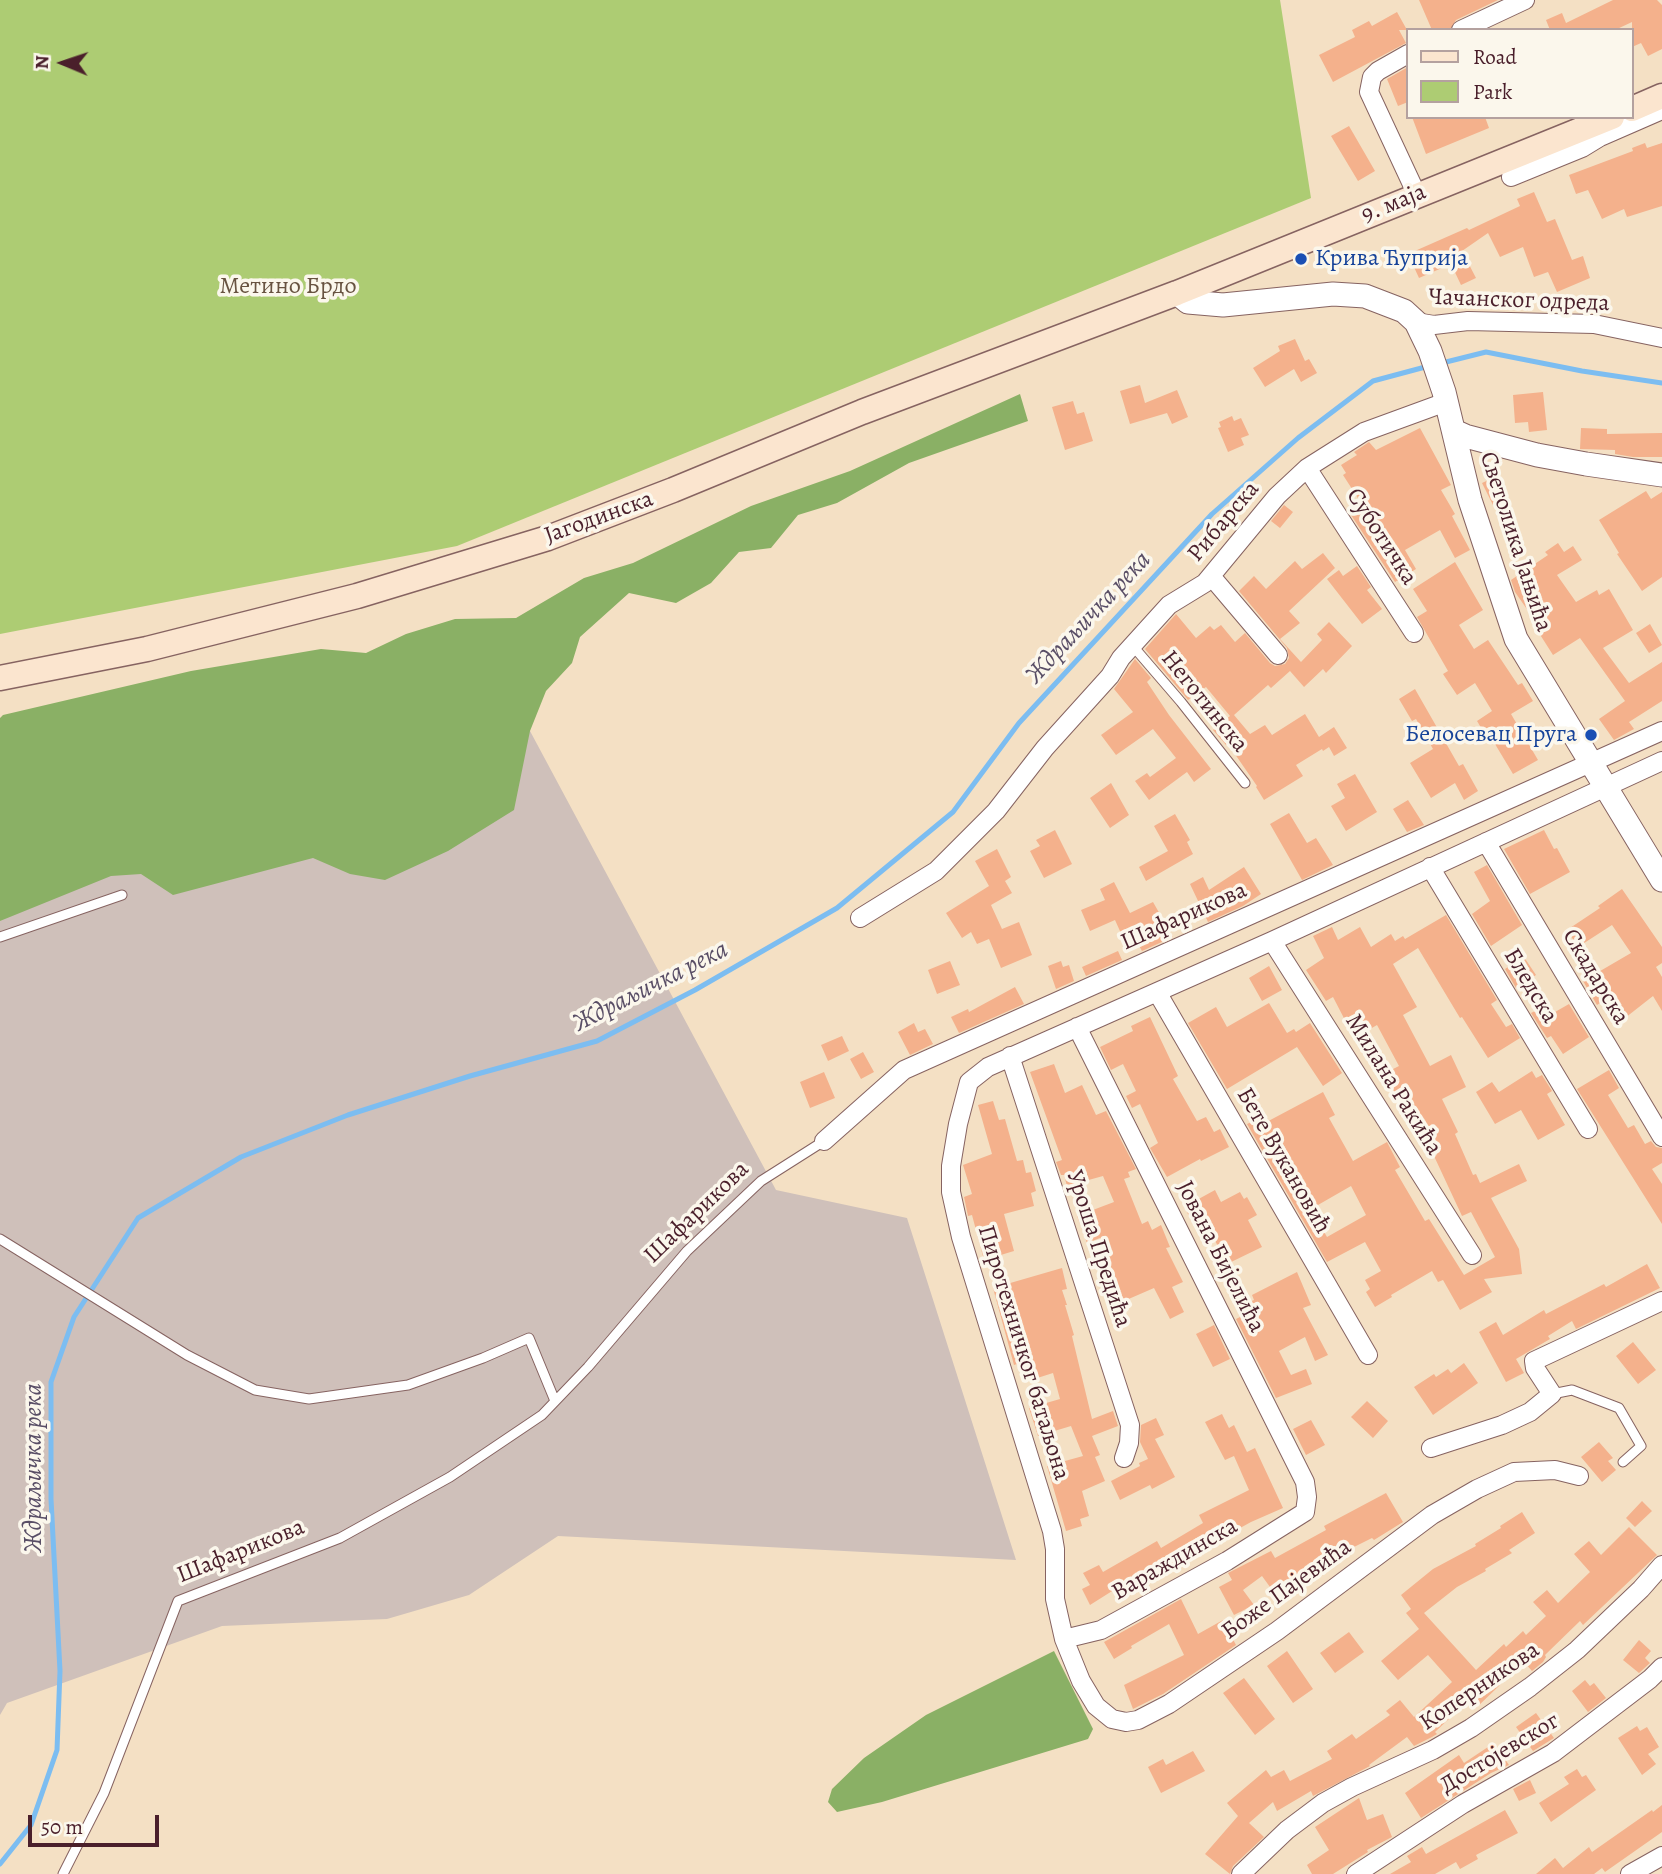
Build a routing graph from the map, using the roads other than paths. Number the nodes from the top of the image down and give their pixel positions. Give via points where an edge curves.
1 (1525, 0) edge
2 (1465, 28) edge
3 (1406, 55) edge
4 (1662, 96) edge
5 (1634, 108) edge
6 (1662, 110) edge
7 (1634, 118) edge
8 (1631, 119) edge
9 (1597, 129) edge
10 (1511, 177) dead end
11 (1417, 195) junction
12 (1177, 293) junction
13 (1416, 321) junction
14 (1662, 338) edge
15 (1445, 397) junction
16 (1454, 431) junction
17 (1501, 444) junction
18 (1307, 468) junction
19 (1662, 475) edge
20 (1464, 478) junction
21 (1211, 576) junction
22 (1414, 633) dead end
23 (1132, 645) junction
24 (1278, 655) dead end
25 (0, 678) edge
26 (1662, 731) edge
27 (1591, 761) junction
28 (1662, 761) edge
29 (1245, 783) dead end
30 (1605, 786) junction
31 (1486, 842) junction
32 (1430, 867) junction
33 (1662, 880) edge
34 (122, 895) dead end
35 (860, 918) dead end
36 (0, 937) edge
37 (1272, 941) junction
38 (1157, 992) junction
39 (1077, 1027) junction
40 (1010, 1056) junction
41 (1588, 1129) dead end
42 (1662, 1137) edge
43 (824, 1141) joint
44 (0, 1240) edge
45 (1472, 1255) dead end
46 (1662, 1301) edge
47 (1368, 1355) dead end
48 (1552, 1394) junction
49 (555, 1401) junction
50 (1431, 1448) dead end
51 (1124, 1458) dead end
52 (1623, 1462) dead end
53 (1579, 1476) dead end
54 (1305, 1512) joint
55 (1662, 1565) edge
56 (1064, 1639) junction
57 (1662, 1667) edge
58 (1662, 1856) edge
59 (63, 1874) edge
60 (1241, 1874) edge
61 (1356, 1874) edge
62 (1630, 1874) edge

1 - 2 street
3 - 11 street via 1372,77 1369,92
4 - 5 main road
6 - 7 street
8 - 9 street
9 - 10 street via 1581,148
9 - 11 main road, 9. маја
11 - 12 main road, 9. маја
12 - 13 street via 1188,302 1223,304 1333,294 1365,296 1404,311
12 - 25 main road, Јагодинска via 519,548 370,593 160,646
13 - 14 street, Чачанског одреда via 1594,324
13 - 15 street, Светолика Јањића
15 - 16 street, Светолика Јањића
15 - 18 street, Рибарска via 1364,432
16 - 17 street
16 - 20 street, Светолика Јањића
17 - 19 street via 1573,462
17 - 20 street via 1475,456
18 - 21 street, Рибарска via 1276,496
18 - 22 street, Суботичка
20 - 27 street, Светолика Јањића via 1507,619
21 - 23 street, Рибарска via 1170,605
21 - 24 street
23 - 29 lane, Неготинска
23 - 35 street, Рибарска via 996,811 936,871
26 - 27 street, Шафарикова
27 - 30 street, Светолика Јањића
27 - 43 street, Шафарикова via 904,1070
28 - 30 street
30 - 31 street
30 - 33 street, Светолика Јањића
31 - 32 street
31 - 42 street, Скадарска
32 - 37 street
32 - 41 street, Бледска
34 - 36 lane
37 - 38 street
37 - 45 street, Милана Ракића
38 - 39 street
38 - 47 street, Бете Вукановић
39 - 40 street
39 - 54 street, Јована Бијелића via 1305,1482
40 - 51 street, Уроша Предића via 1129,1425
40 - 56 street, Пиротехничког батаљона via 969,1083 951,1166 951,1192 1052,1531 1055,1599
43 - 49 lane, Шафарикова via 761,1181 687,1251
44 - 49 lane via 187,1355 255,1390 309,1399 408,1385 529,1338
46 - 48 street via 1534,1361
48 - 50 street via 1530,1412 1502,1425
48 - 52 lane via 1572,1390 1619,1408 1641,1446
49 - 59 lane, Шафарикова via 542,1415 450,1477 340,1538 178,1601 104,1793
53 - 56 street, Боже Пајевића via 1555,1470 1514,1472 1477,1489 1432,1514 1277,1631 1138,1720 1112,1718 1096,1706
54 - 56 street, Вараждинска via 1101,1630
55 - 60 street, Коперникова via 1577,1650 1530,1687 1433,1751 1323,1803
57 - 61 street, Достојевског via 1553,1753 1463,1804
58 - 62 street

